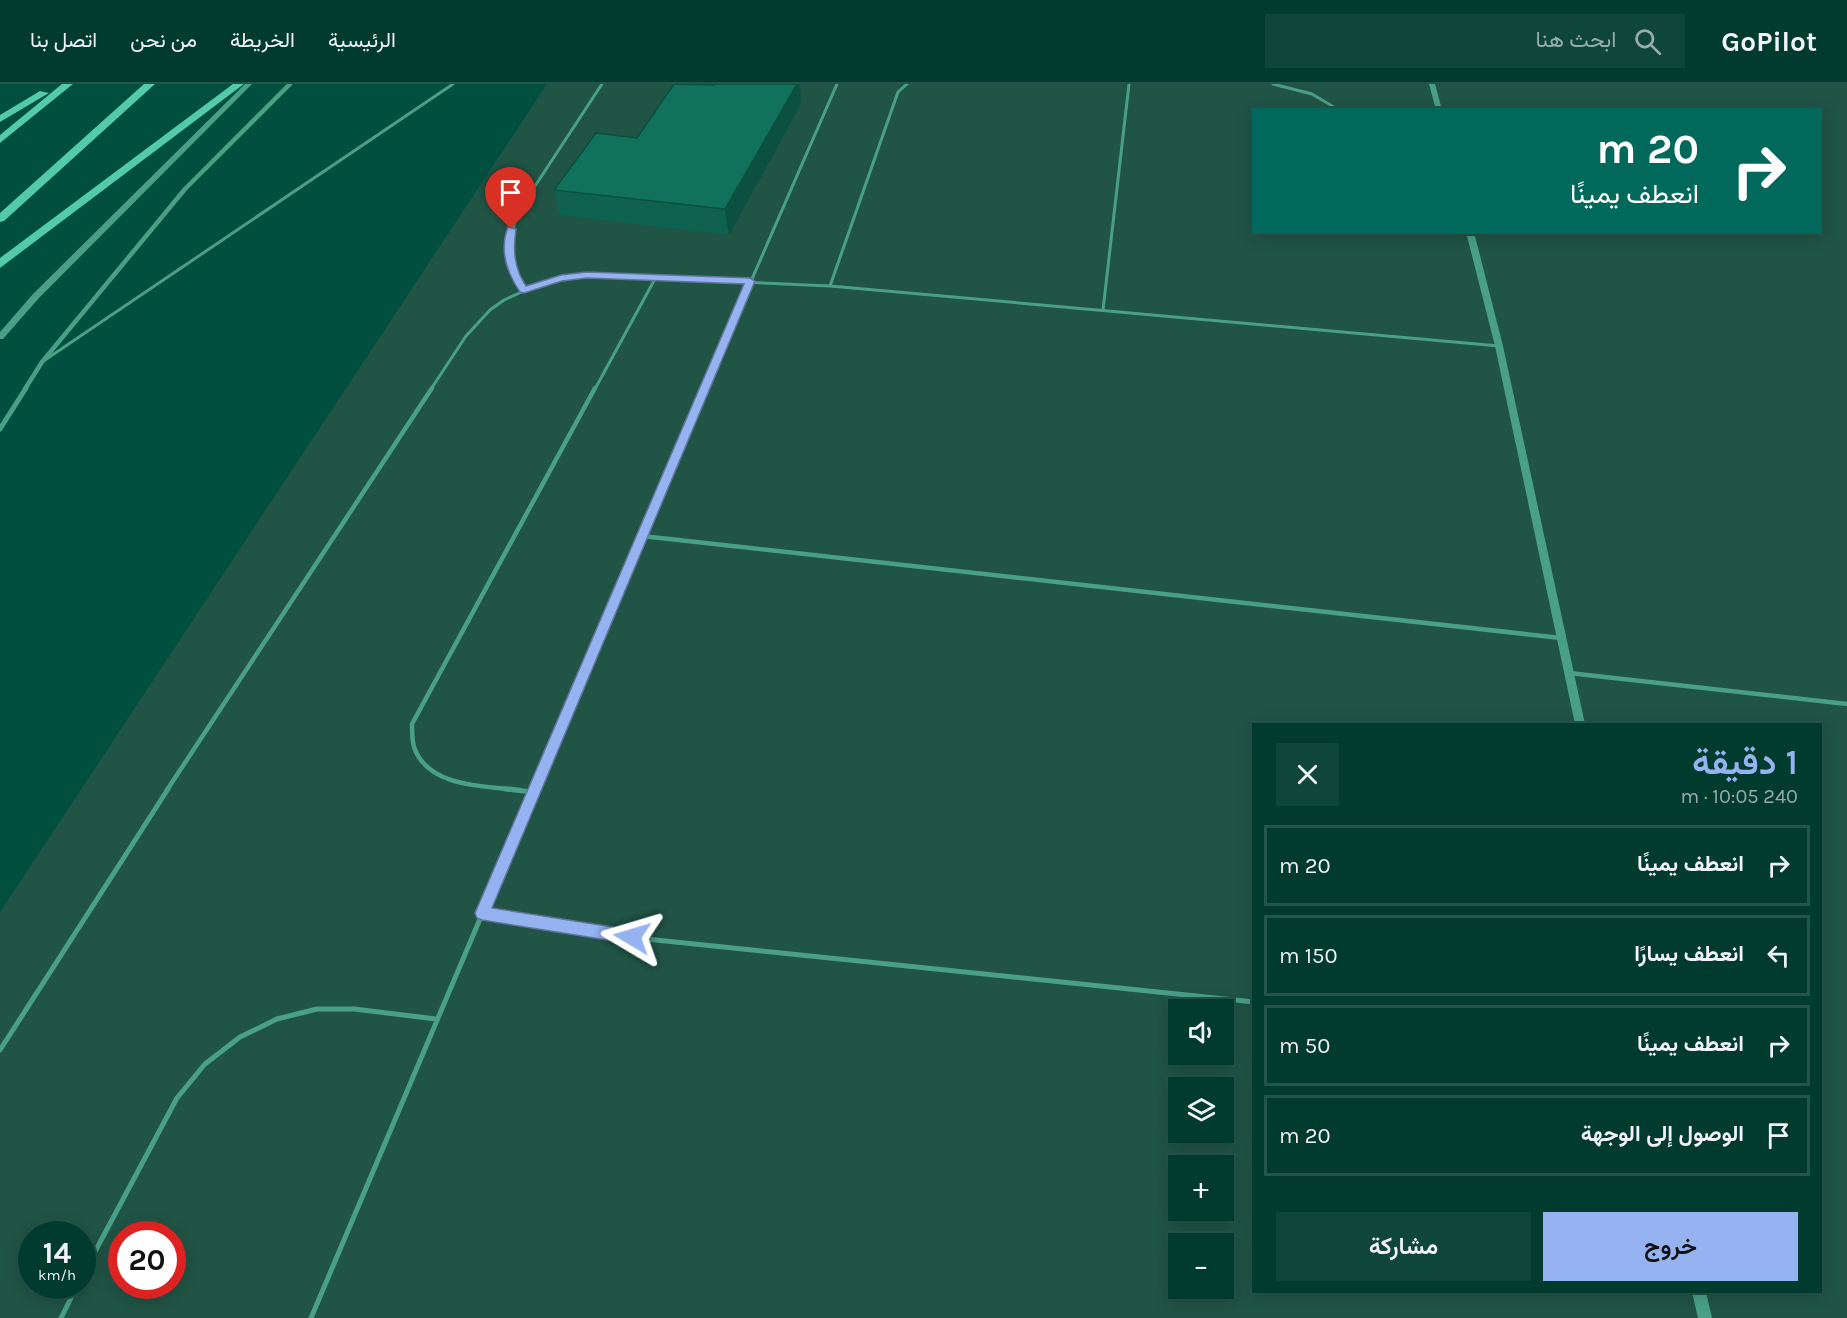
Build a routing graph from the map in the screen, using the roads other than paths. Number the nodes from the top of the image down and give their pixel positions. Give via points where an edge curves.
1 (60, 84) edge
2 (68, 84) edge
3 (150, 84) edge
4 (239, 84) edge
5 (249, 84) edge
6 (290, 84) edge
7 (453, 84) edge
8 (602, 84) edge
9 (837, 84) edge
10 (907, 84) edge
11 (1129, 84) edge
12 (1273, 84) edge
13 (1432, 84) edge
14 (1336, 108) edge
15 (1438, 108) edge
16 (0, 119) edge
17 (0, 140) edge
18 (0, 219) edge
19 (1471, 234) edge
20 (0, 264) edge
21 (656, 277) junction
22 (750, 281) junction
23 (830, 286) junction
24 (524, 290) junction
25 (1103, 310) junction
26 (0, 337) edge
27 (1499, 346) junction
28 (42, 362) junction
29 (0, 429) edge
30 (642, 536) junction
31 (1561, 638) junction
32 (1569, 673) junction
33 (1847, 704) edge
34 (1580, 723) edge
35 (533, 792) junction
36 (482, 913) junction
37 (1252, 1002) edge
38 (436, 1018) junction
39 (0, 1050) edge
40 (96, 1250) edge
41 (1699, 1293) edge
42 (71, 1299) edge
43 (60, 1318) edge
44 (311, 1318) edge
45 (1705, 1318) edge

1 - 16 highway
2 - 17 highway
3 - 18 highway
4 - 20 highway
5 - 26 street via 36,296
6 - 28 street via 185,189
7 - 28 lane
8 - 24 lane via 518,212 511,229 511,264
9 - 22 lane
10 - 23 lane via 898,92
11 - 25 lane
12 - 14 lane via 1312,94
13 - 15 street
19 - 27 street
21 - 22 lane
21 - 24 lane via 587,275 561,278
21 - 35 lane via 412,724 410,741 415,756 424,768 440,777
22 - 23 lane
22 - 30 lane
23 - 25 lane
24 - 39 lane via 492,306 476,320
25 - 27 lane
27 - 31 street
28 - 29 street
30 - 31 lane
30 - 35 lane
31 - 32 street
32 - 33 lane
32 - 34 street
35 - 36 lane
36 - 37 lane via 608,935
36 - 38 lane
38 - 40 lane via 316,1009 277,1019 240,1037 205,1064 177,1098
38 - 44 lane
41 - 45 street
42 - 43 lane

